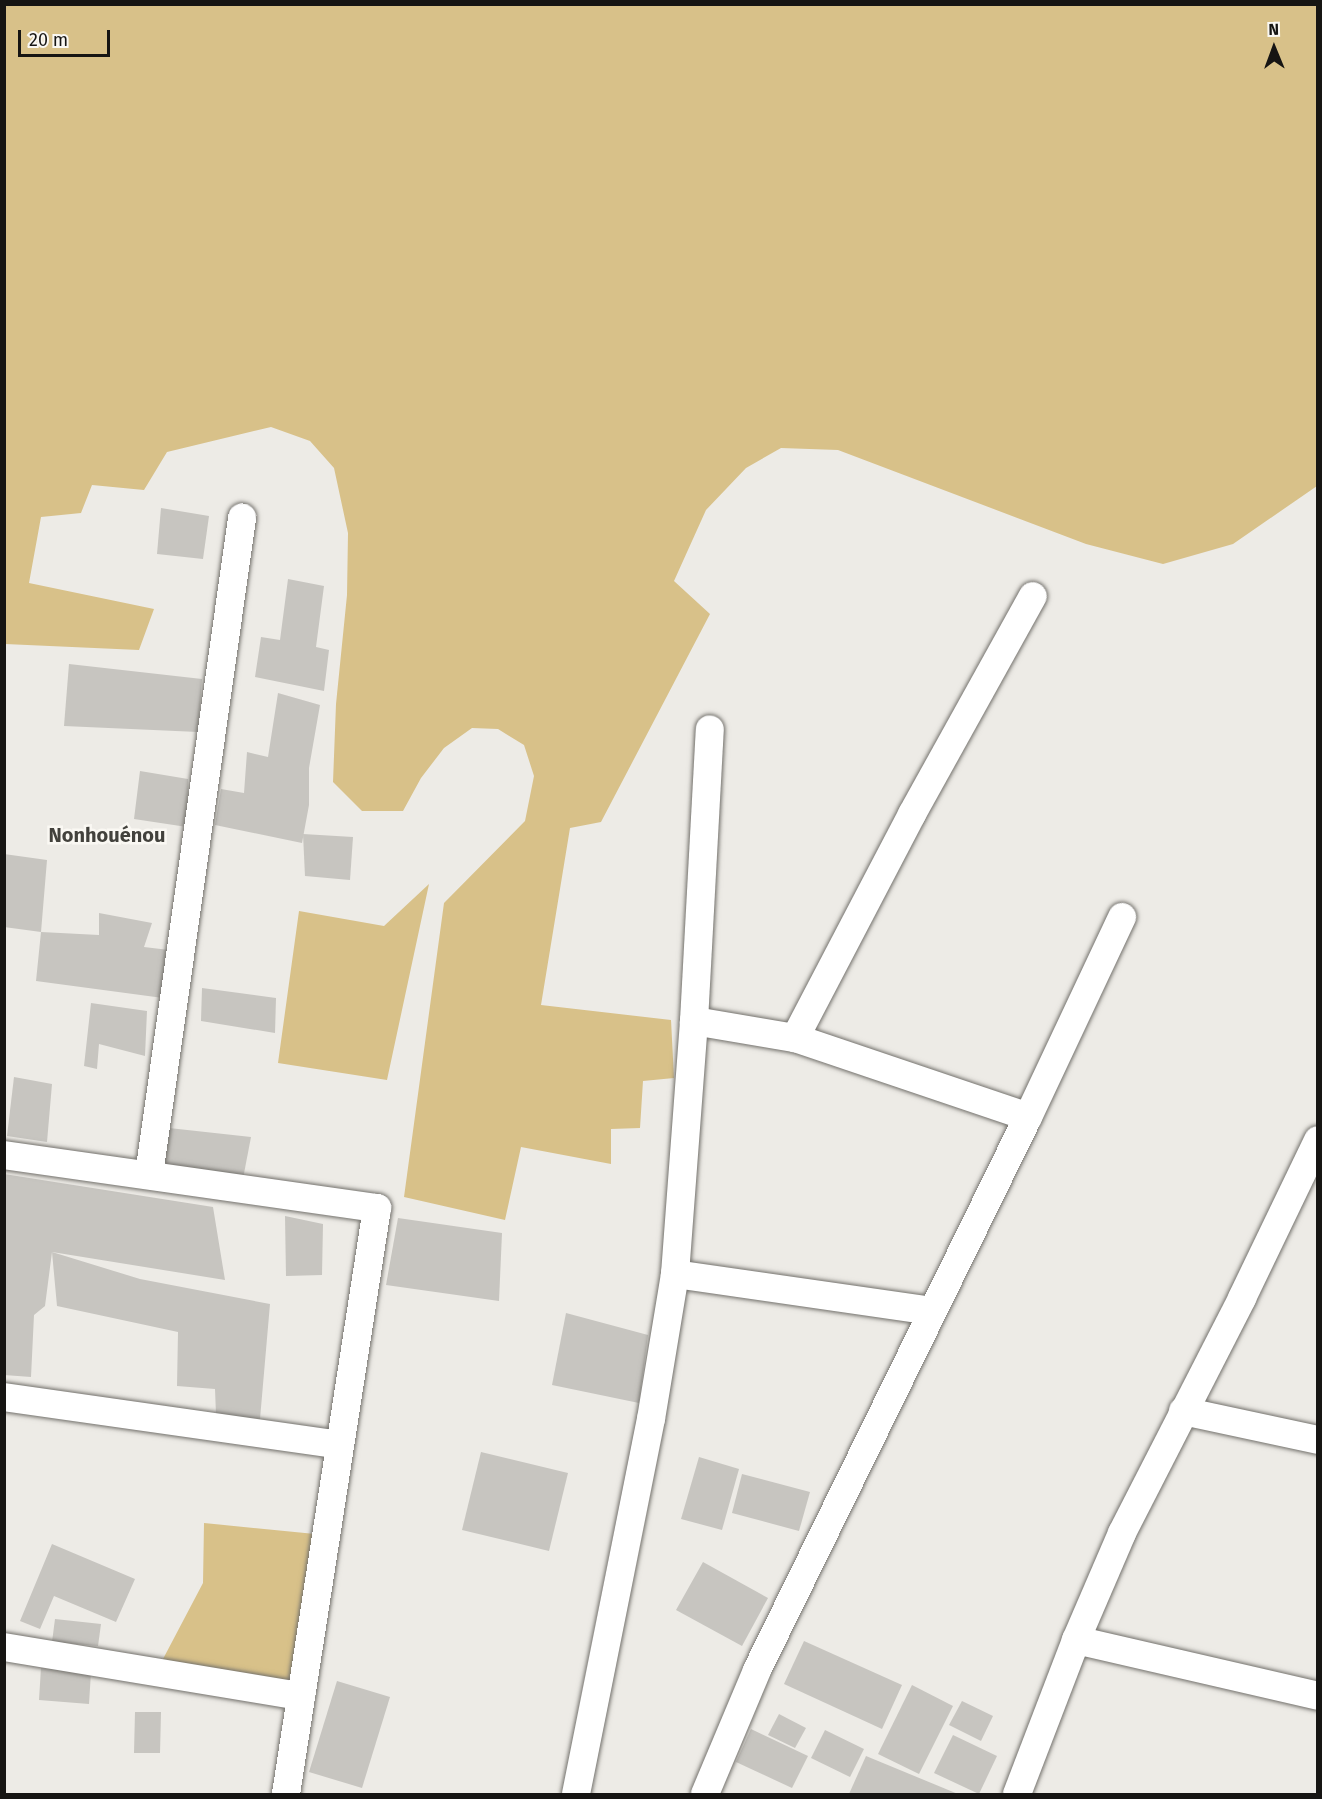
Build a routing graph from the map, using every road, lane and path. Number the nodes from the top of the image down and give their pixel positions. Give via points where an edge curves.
1 (242, 518) dead end
2 (1033, 596) dead end
3 (710, 729) dead end
4 (1122, 917) dead end
5 (694, 1022) junction
6 (795, 1038) junction
7 (1028, 1117) junction
8 (1317, 1140) edge
9 (4, 1155) edge
10 (149, 1175) junction
11 (675, 1274) junction
12 (931, 1311) junction
13 (4, 1397) edge
14 (1183, 1411) junction
15 (1317, 1440) edge
16 (340, 1445) junction
17 (1076, 1640) junction
18 (4, 1647) edge
19 (301, 1696) junction
20 (1317, 1696) edge
21 (286, 1794) edge
22 (576, 1794) edge
23 (705, 1794) edge
24 (1017, 1794) edge

1 - 10 street
2 - 6 street via 912,814
3 - 5 street
4 - 7 street
5 - 6 street
5 - 11 street
6 - 7 street
7 - 12 street
8 - 14 street
9 - 10 street
10 - 16 street via 377,1208
11 - 12 street
11 - 22 street via 651,1419
12 - 23 street via 756,1670
13 - 16 street
14 - 15 street
14 - 17 street via 1122,1533
16 - 19 street
17 - 20 street
17 - 24 street
18 - 19 street
19 - 21 street

